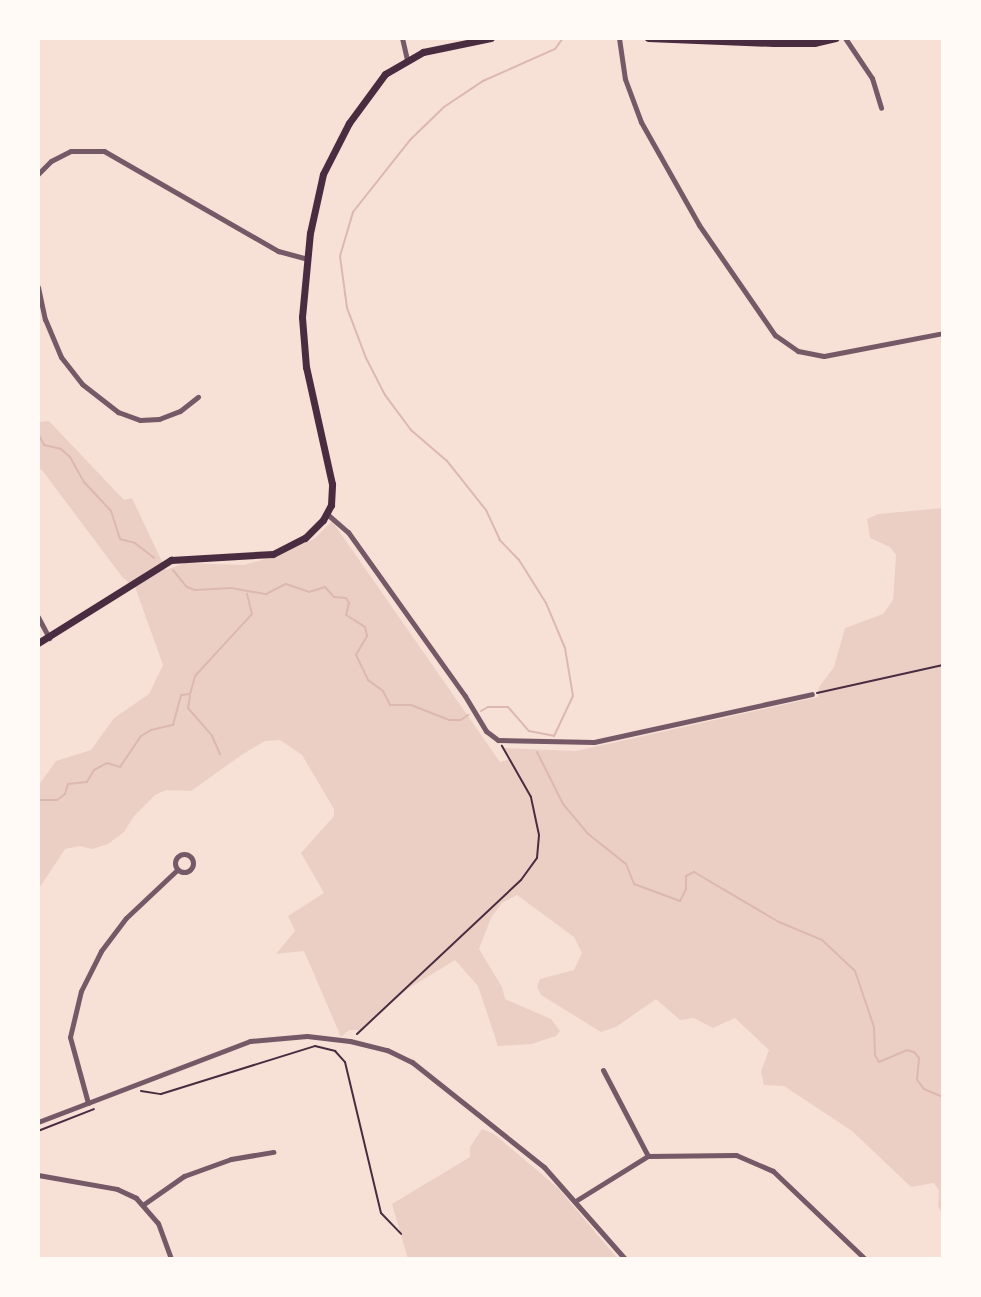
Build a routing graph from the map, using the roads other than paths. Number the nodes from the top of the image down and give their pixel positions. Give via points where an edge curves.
1 (402, 38) edge
2 (491, 38) edge
3 (619, 38) edge
4 (648, 38) edge
5 (835, 38) edge
6 (845, 38) edge
7 (407, 59) junction
8 (881, 108) dead end
9 (38, 174) edge
10 (307, 259) junction
11 (38, 287) edge
12 (943, 333) edge
13 (198, 397) dead end
14 (327, 514) junction
15 (38, 617) edge
16 (49, 638) junction
17 (38, 643) edge
18 (812, 694) road end
19 (177, 870) dead end
20 (603, 1070) dead end
21 (88, 1103) junction
22 (38, 1122) edge
23 (273, 1152) dead end
24 (648, 1156) junction
25 (38, 1175) edge
26 (577, 1200) junction
27 (144, 1204) junction
28 (171, 1259) edge
29 (625, 1259) edge
30 (865, 1259) edge

1 - 7 street
2 - 7 main road
3 - 12 street via 625,79 641,122 699,225 775,335 798,351 824,356
4 - 5 main road via 803,43
6 - 8 street via 872,78
7 - 10 main road via 379,80 342,135 319,188
9 - 10 street via 71,151 104,151 278,251
10 - 14 main road via 302,335 332,484
11 - 13 street via 61,357 82,384 118,412 140,420 159,419
14 - 16 main road via 305,538 273,554 185,557 164,563
14 - 18 street via 348,532 486,731 498,740 594,742
15 - 16 street
16 - 17 main road
19 - 21 street via 126,918 81,991 70,1037
20 - 24 street
21 - 22 street
21 - 26 street via 250,1041 307,1036 350,1041 412,1062 544,1167
23 - 27 street via 231,1159 184,1176
24 - 26 street
24 - 30 street via 736,1155 773,1171
25 - 27 street via 117,1189
26 - 29 street
27 - 28 street via 158,1223

